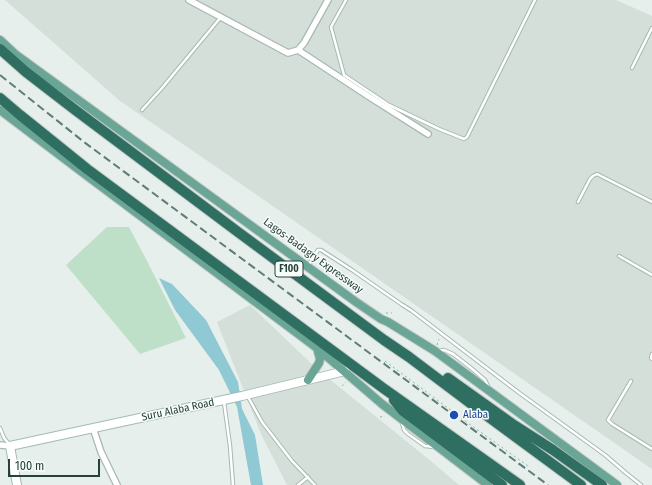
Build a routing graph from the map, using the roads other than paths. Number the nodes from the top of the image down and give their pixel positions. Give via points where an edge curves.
1 (190, 0) edge
2 (328, 0) edge
3 (346, 0) edge
4 (535, 0) edge
5 (221, 17) junction
6 (652, 28) edge
7 (0, 40) edge
8 (0, 50) edge
9 (298, 50) junction
10 (632, 68) dead end
11 (0, 98) edge
12 (0, 110) edge
13 (142, 110) dead end
14 (428, 134) dead end
15 (578, 202) dead end
16 (652, 202) edge
17 (619, 256) dead end
18 (308, 267) junction
19 (652, 275) edge
20 (317, 348) junction
21 (652, 354) edge
22 (410, 357) junction
23 (652, 359) edge
24 (344, 371) junction
25 (308, 380) junction
26 (631, 381) dead end
27 (383, 388) junction
28 (245, 395) junction
29 (227, 399) junction
30 (0, 428) edge
31 (93, 428) junction
32 (0, 445) edge
33 (10, 446) junction
34 (652, 449) edge
35 (308, 477) junction
36 (17, 485) edge
37 (117, 485) edge
38 (233, 485) edge
39 (298, 485) edge
40 (316, 485) edge
41 (488, 485) edge
42 (502, 485) edge
43 (520, 485) edge
44 (581, 485) edge
45 (602, 485) edge
46 (617, 485) edge
47 (641, 485) edge

1 - 5 street
2 - 9 street
3 - 4 lane via 331,27 344,75 389,105 464,139 467,138
5 - 9 street via 288,53
5 - 13 lane
6 - 10 lane
7 - 18 main road, Lagos-Badagry Expressway via 15,54
8 - 22 highway, F100 via 238,232
9 - 14 street
11 - 27 highway via 87,169
12 - 20 main road
15 - 16 lane via 590,179 597,174
17 - 19 lane
18 - 46 main road, Lagos-Badagry Expressway via 381,319 435,351
18 - 47 lane via 318,250 321,250 352,270 412,311
20 - 24 main road
20 - 25 main road via 319,363
21 - 23 lane
22 - 44 highway, F100
22 - 45 highway via 435,369
24 - 25 street, Suru Alaba Road
24 - 41 main road via 382,404
25 - 28 street, Suru Alaba Road
26 - 34 lane via 608,420
27 - 42 highway via 403,411
27 - 43 highway
28 - 29 street, Suru Alaba Road
28 - 35 lane via 262,422 292,461
29 - 31 street, Suru Alaba Road
29 - 38 lane
30 - 33 lane
31 - 33 street, Suru Alaba Road
31 - 37 street
32 - 33 street
33 - 36 street
35 - 39 lane
35 - 40 lane

